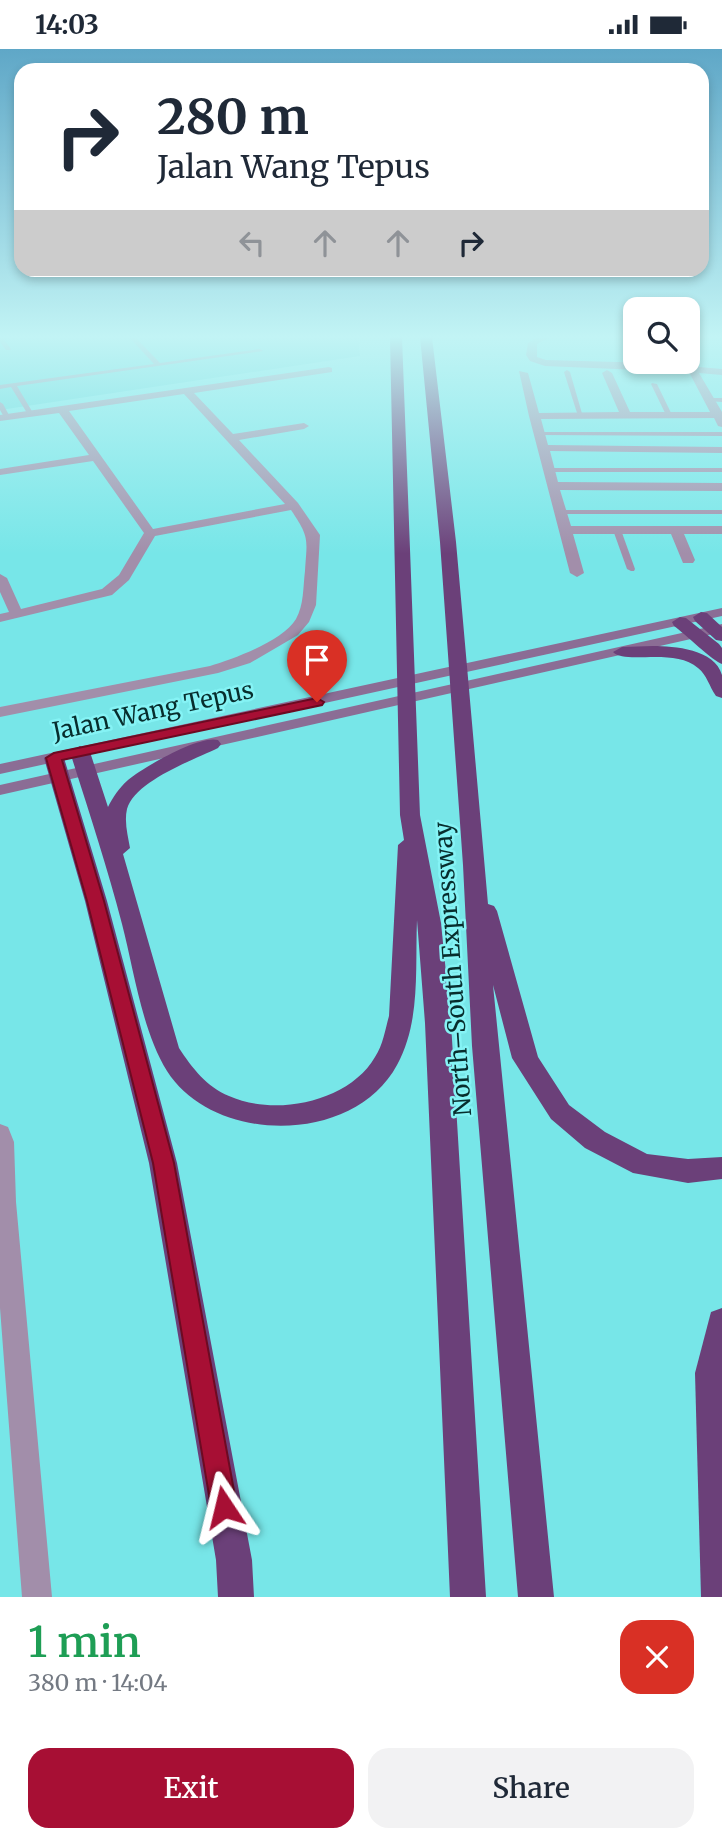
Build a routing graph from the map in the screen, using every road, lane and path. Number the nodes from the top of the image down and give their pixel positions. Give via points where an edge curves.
1 (28, 409) edge
2 (60, 409) edge
3 (62, 409) edge
4 (204, 409) edge
5 (398, 409) edge
6 (434, 409) edge
7 (532, 409) edge
8 (579, 409) edge
9 (623, 409) edge
10 (666, 409) edge
11 (30, 413) junction
12 (626, 415) junction
13 (669, 415) junction
14 (534, 416) junction
15 (581, 416) junction
16 (4, 417) edge
17 (720, 418) edge
18 (304, 426) dead end
19 (539, 434) junction
20 (722, 434) edge
21 (232, 438) junction
22 (543, 449) junction
23 (722, 450) edge
24 (96, 457) junction
25 (549, 470) junction
26 (722, 470) edge
27 (0, 472) edge
28 (554, 486) junction
29 (722, 487) edge
30 (295, 506) junction
31 (560, 512) junction
32 (722, 512) edge
33 (565, 530) junction
34 (617, 530) junction
35 (676, 530) junction
36 (722, 530) edge
37 (150, 533) junction
38 (688, 561) dead end
39 (631, 569) dead end
40 (577, 573) dead end
41 (0, 578) edge
42 (722, 612) edge
43 (17, 614) junction
44 (0, 618) edge
45 (680, 622) joint
46 (699, 626) junction
47 (720, 631) edge
48 (622, 652) junction
49 (722, 659) edge
50 (722, 692) edge
51 (0, 712) edge
52 (211, 744) junction
53 (70, 764) junction
54 (0, 769) edge
55 (0, 790) edge
56 (410, 815) junction
57 (474, 865) junction
58 (125, 894) junction
59 (0, 1133) edge
60 (722, 1168) edge
61 (722, 1322) edge
62 (37, 1597) edge
63 (236, 1597) edge
64 (468, 1597) edge
65 (536, 1597) edge
66 (719, 1597) edge

1 - 11 lane
2 - 11 street
3 - 24 street
4 - 21 street
5 - 56 highway, North–South Expressway
6 - 57 highway, North–South Expressway
7 - 14 street
8 - 15 lane
9 - 12 street
10 - 13 lane
11 - 16 street
12 - 13 street
12 - 15 street
13 - 17 street
14 - 15 street
14 - 19 street
18 - 21 street
19 - 20 lane
19 - 22 street
21 - 30 street
22 - 23 street
22 - 25 street
24 - 27 street
24 - 37 street
25 - 26 lane
25 - 28 street
28 - 29 street
28 - 31 street
30 - 37 street
30 - 51 street via 310,528 314,544 309,605 293,632 245,660 212,670
31 - 32 lane
31 - 33 street
33 - 34 street
33 - 40 street
34 - 35 street
34 - 39 lane
35 - 36 street
35 - 38 street
37 - 43 street via 124,577 107,592
41 - 43 street
42 - 46 main road, Jalan Wang Tepus
43 - 44 street
45 - 46 highway
45 - 53 main road, Jalan Wang Tepus via 317,702
46 - 47 highway
46 - 48 main road, Jalan Wang Tepus
46 - 49 highway
48 - 50 highway via 666,651 695,657 711,668
48 - 52 main road, Jalan Wang Tepus
52 - 53 main road, Jalan Wang Tepus
52 - 58 highway via 152,773 118,805 116,826
53 - 54 main road, Jalan Wang Tepus
53 - 55 main road, Jalan Wang Tepus
53 - 58 highway
53 - 63 highway via 163,1163 234,1560
56 - 58 highway via 401,1017 391,1051 372,1083 345,1102 318,1111 288,1116 245,1113 216,1105 196,1090 167,1049
56 - 64 highway, North–South Expressway via 429,923 438,1023
57 - 60 highway via 525,1058 561,1112 595,1140 643,1165 688,1171
57 - 65 highway, North–South Expressway via 485,1047
59 - 62 street
61 - 66 highway via 711,1373

